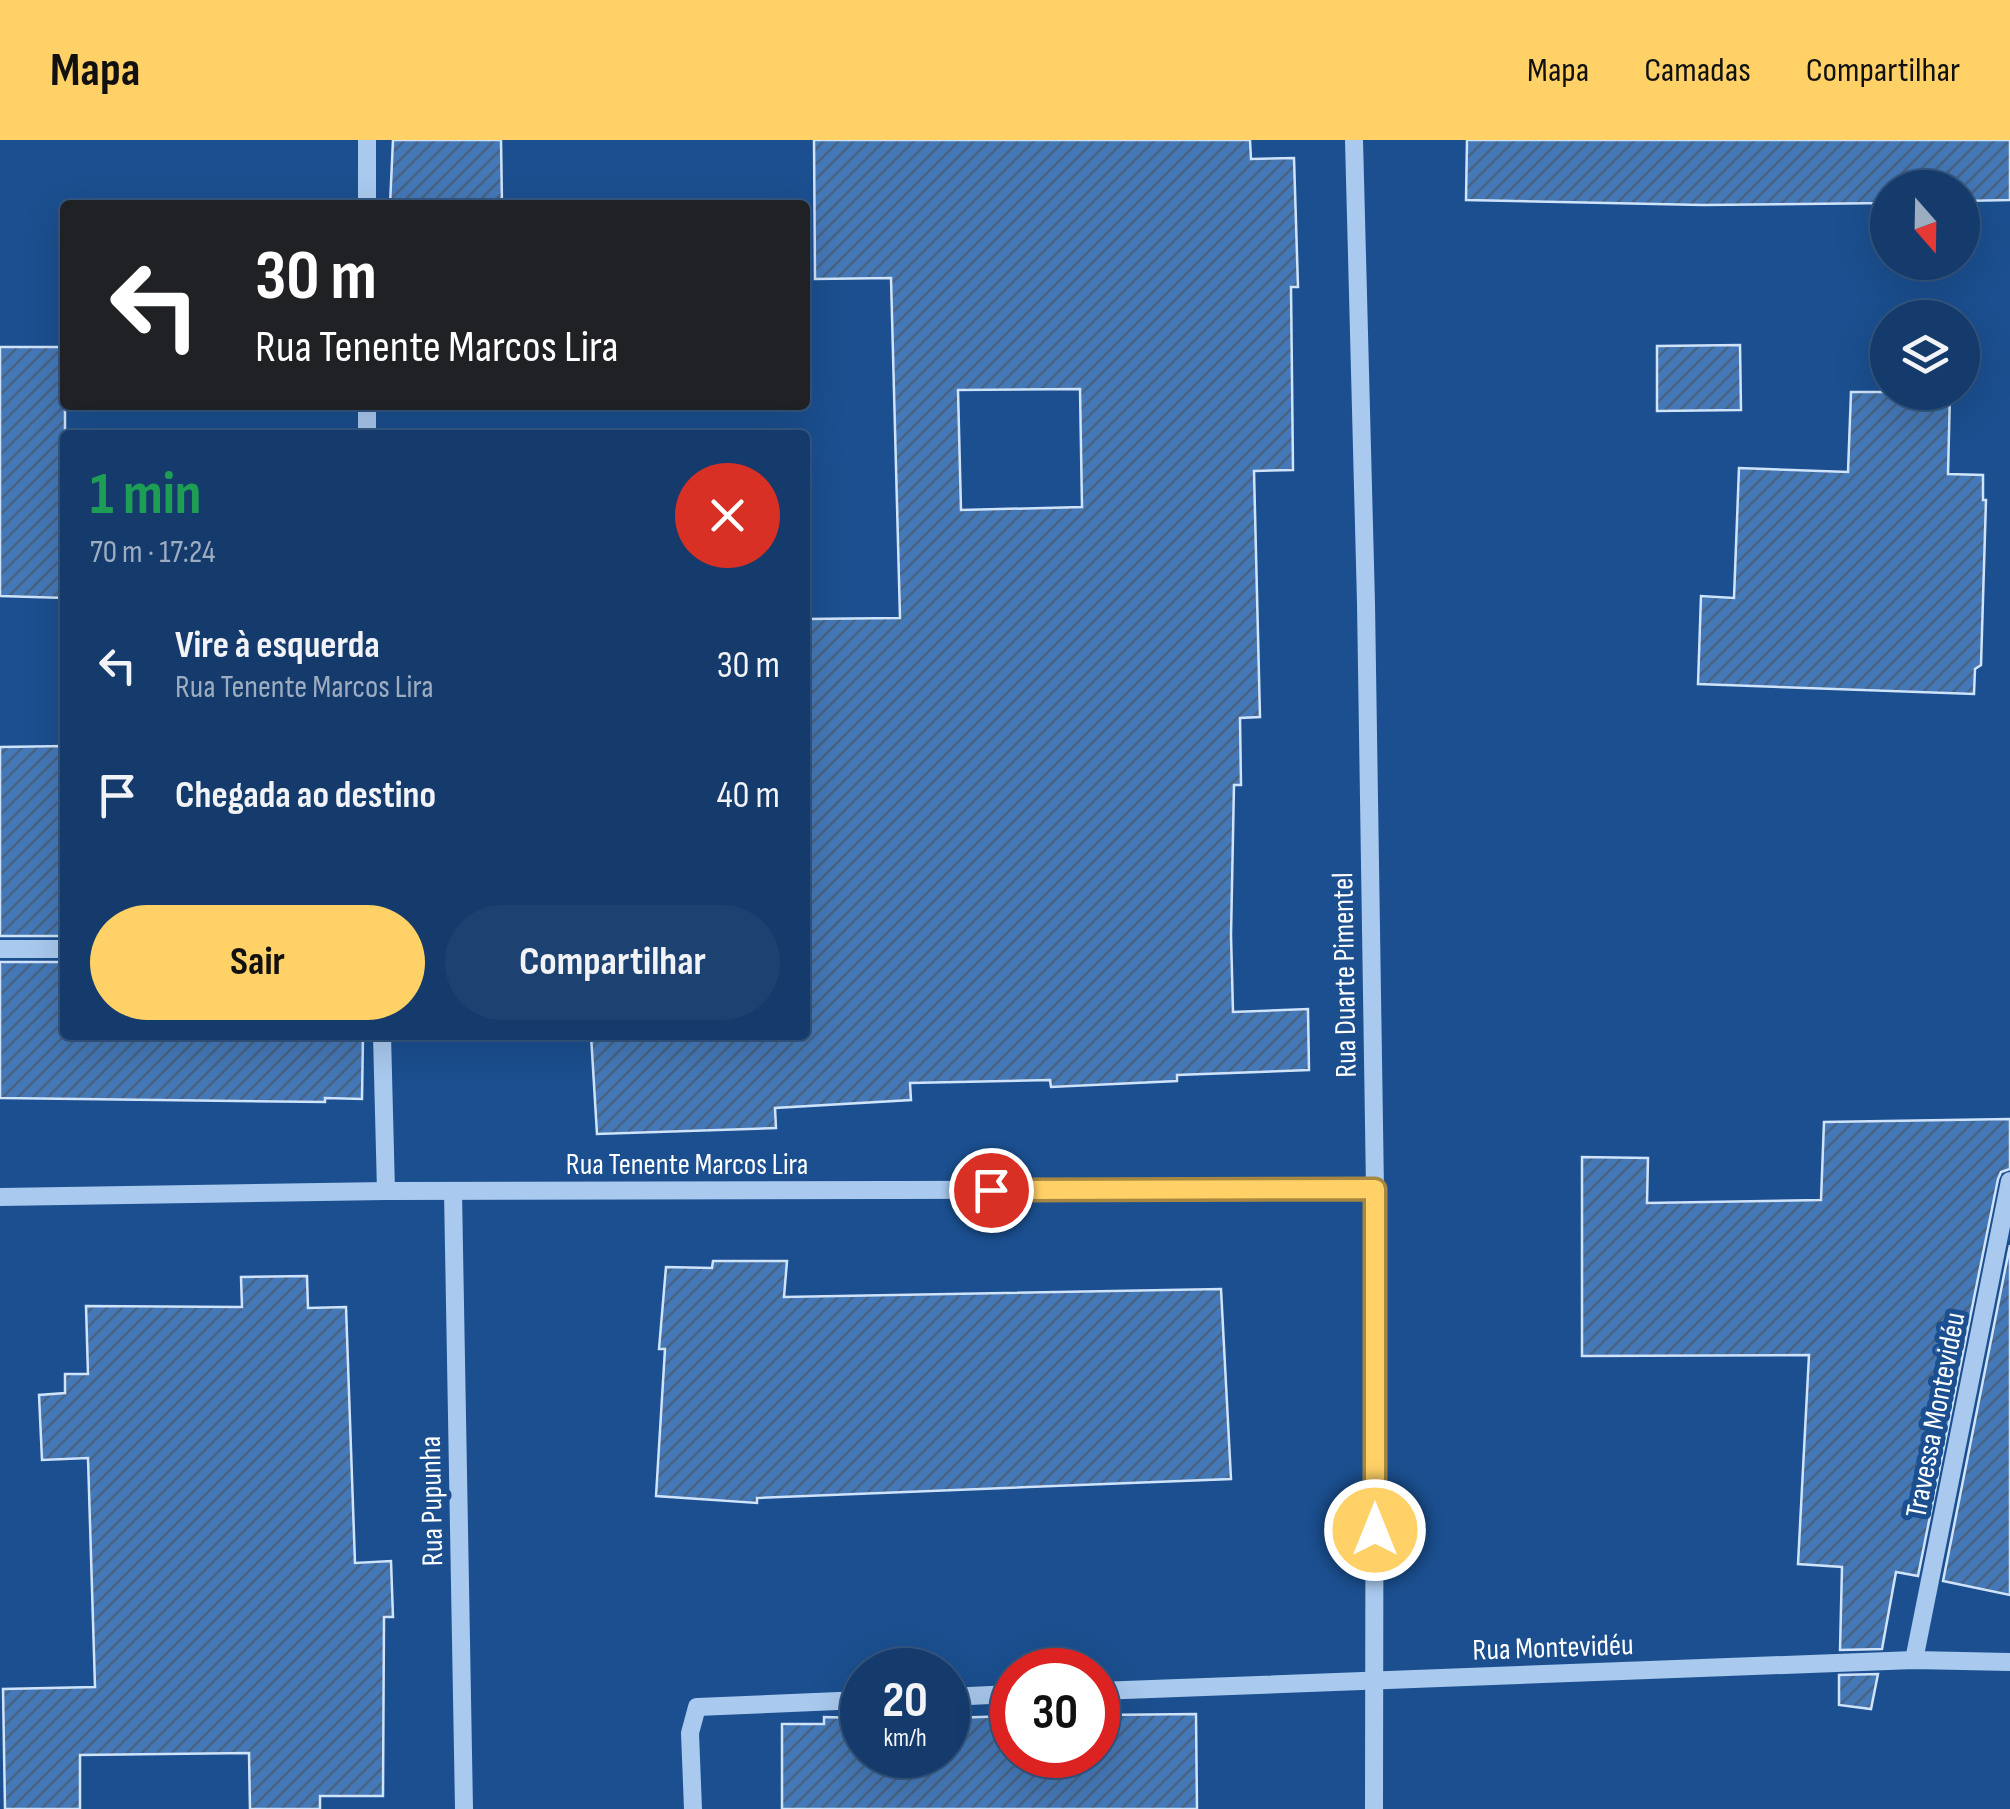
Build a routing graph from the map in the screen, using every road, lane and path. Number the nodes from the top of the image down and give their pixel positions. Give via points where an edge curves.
1 (367, 140) edge
2 (1354, 140) edge
3 (367, 200) edge
4 (0, 949) edge
5 (60, 949) edge
6 (382, 1040) edge
7 (2010, 1181) edge
8 (1375, 1189) junction
9 (386, 1191) junction
10 (454, 1192) junction
11 (0, 1197) edge
12 (1914, 1660) junction
13 (2010, 1662) edge
14 (1374, 1682) junction
15 (1120, 1690) edge
16 (840, 1701) edge
17 (464, 1809) edge
18 (693, 1809) edge
19 (1374, 1809) edge

1 - 3 street
2 - 8 street, Rua Duarte Pimentel
4 - 5 street
6 - 9 street
7 - 12 street, Travessa Montevidéu
8 - 10 street, Rua Tenente Marcos Lira
8 - 14 street, Rua Duarte Pimentel
9 - 10 street, Rua Tenente Marcos Lira
9 - 11 street, Rua Tenente Marcos Lira
10 - 17 street, Rua Pupunha
12 - 13 street, Rua Montevidéu
12 - 14 street, Rua Montevidéu
14 - 15 street, Rua Montevidéu
14 - 19 street, Rua Duarte Pimentel
16 - 18 street via 698,1707 690,1733

